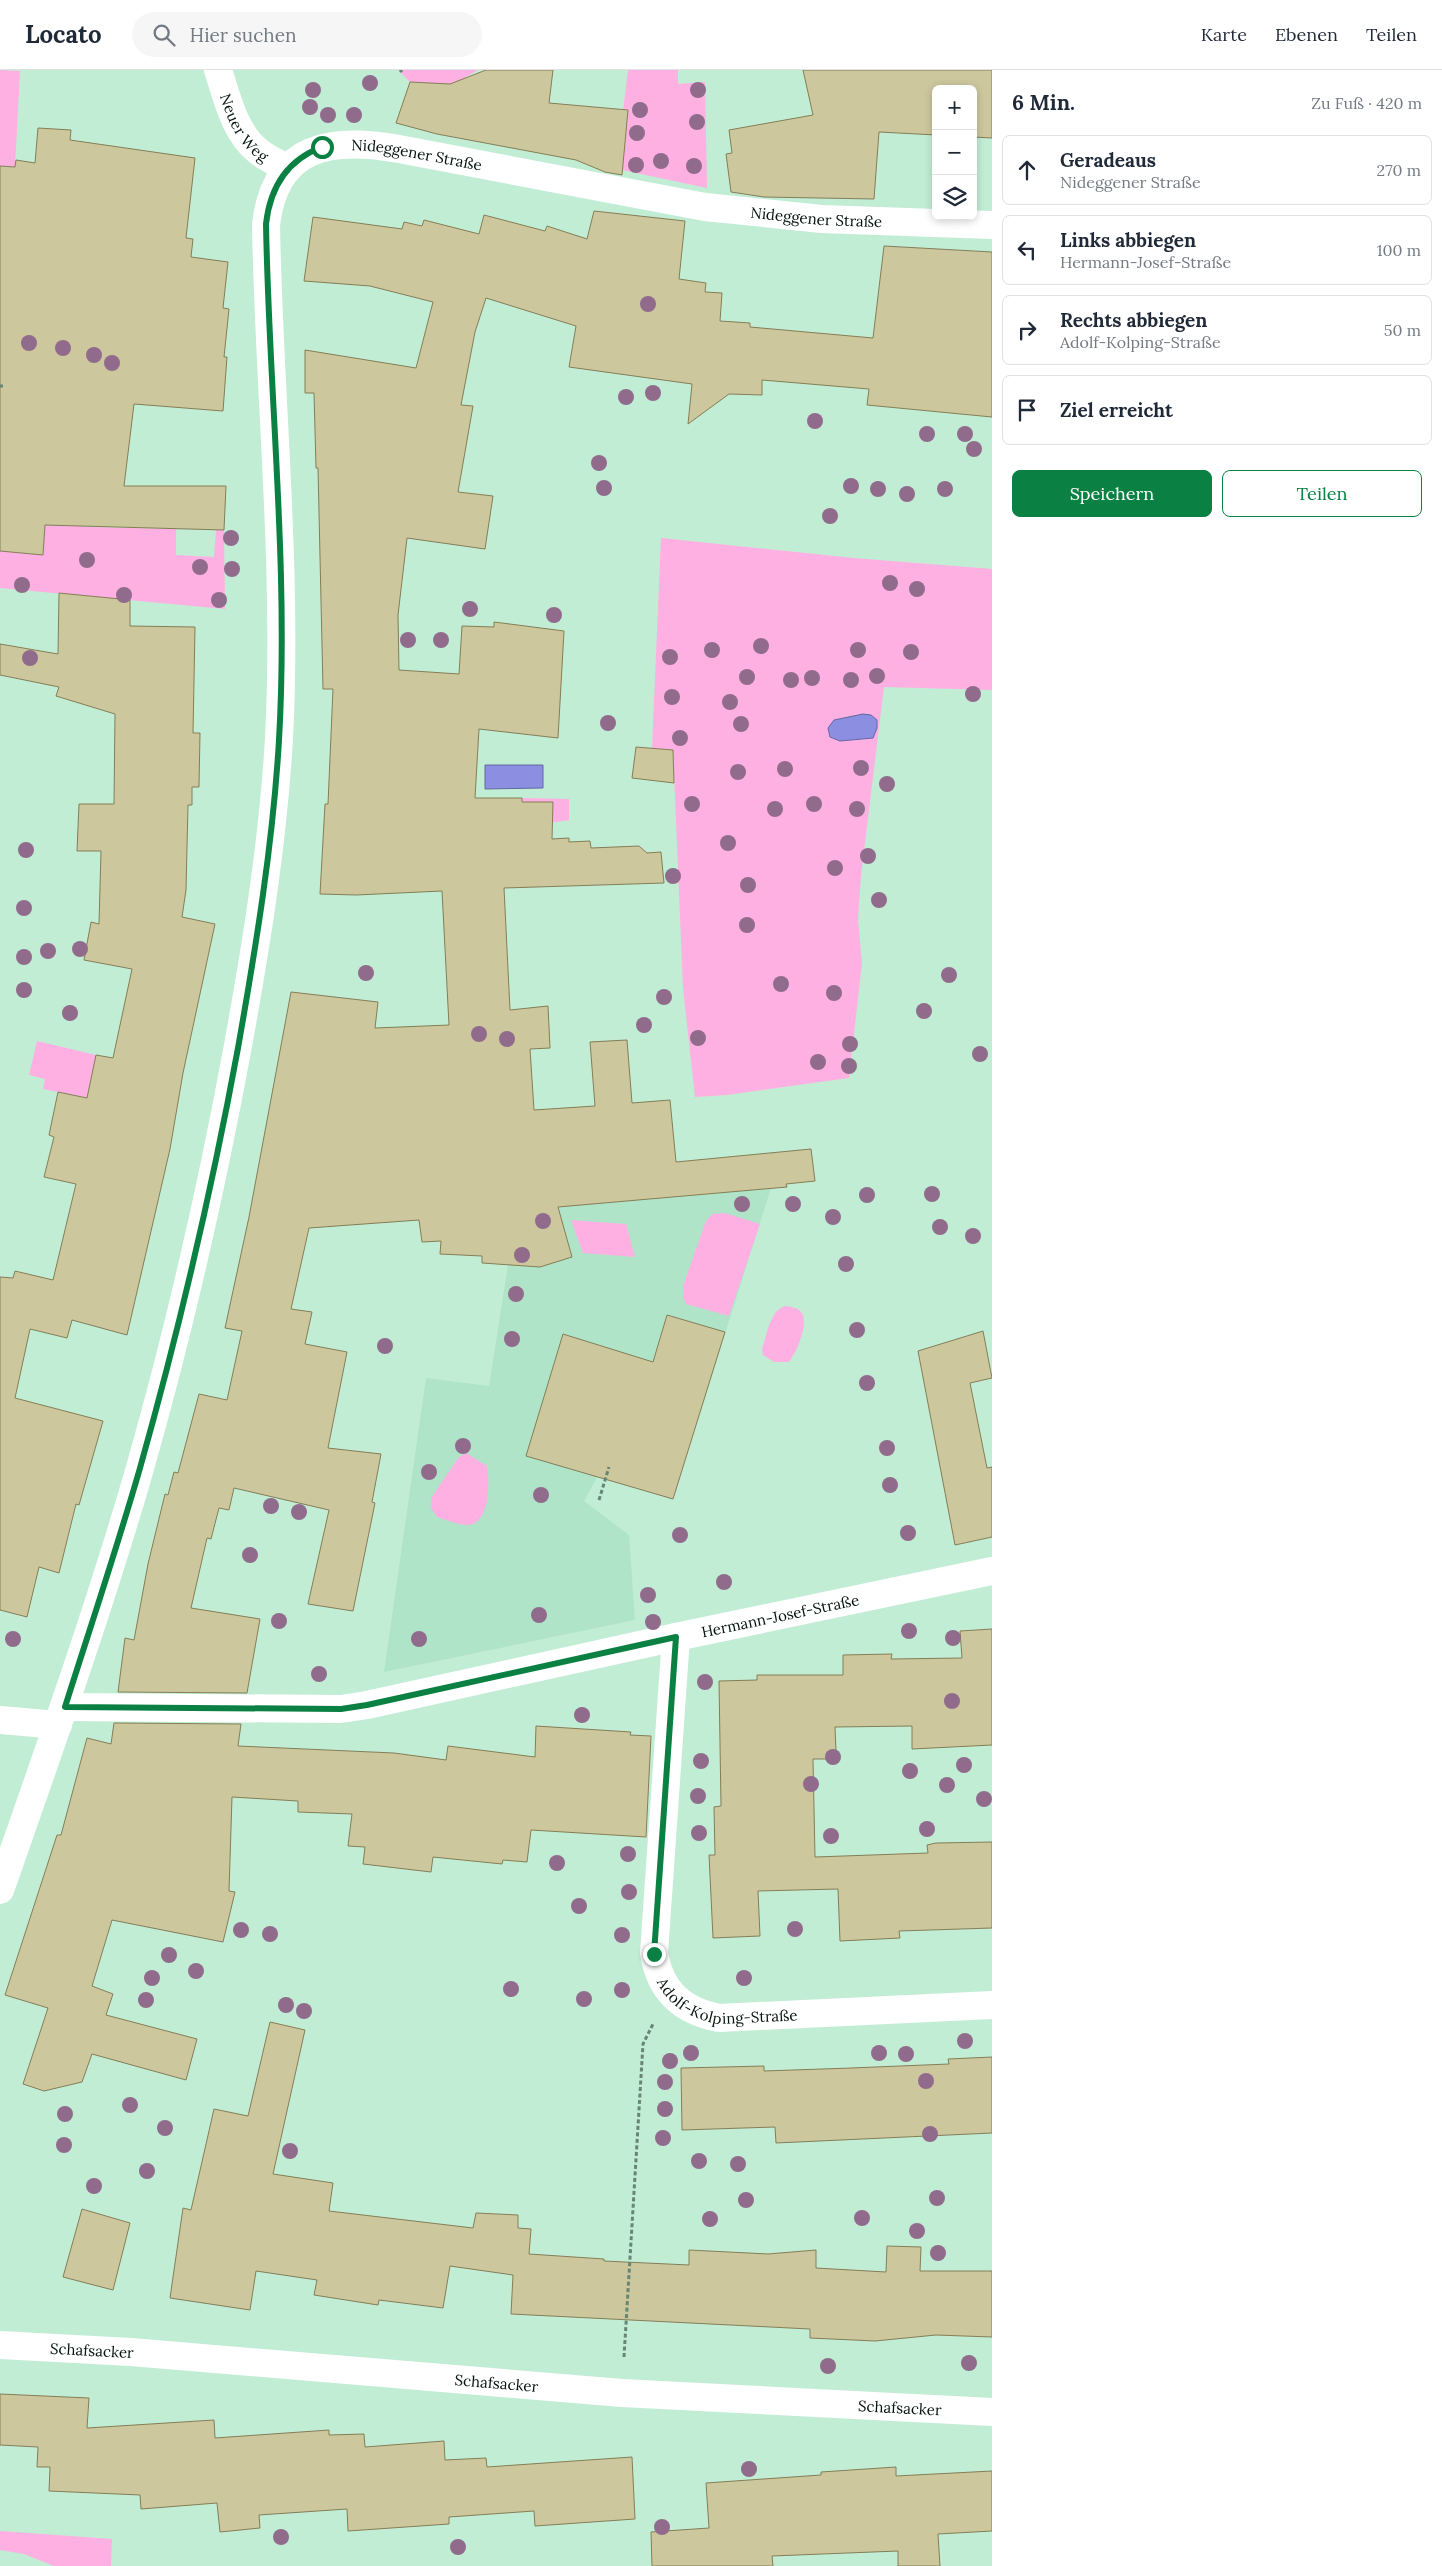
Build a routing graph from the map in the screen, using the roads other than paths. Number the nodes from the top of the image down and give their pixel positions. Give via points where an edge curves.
1 (218, 70) edge
2 (288, 169) junction
3 (992, 225) edge
4 (992, 1571) edge
5 (676, 1637) junction
6 (61, 1716) junction
7 (0, 1720) edge
8 (0, 1890) edge
9 (992, 2005) edge
10 (0, 2345) edge
11 (992, 2412) edge

1 - 2 street, Neuer Weg via 232,113 250,142
2 - 3 street, Nideggener Straße via 306,154 329,145 375,144 705,207 822,219
2 - 6 street, Nideggener Straße via 272,195 266,224 282,625 279,738 264,895 222,1131 169,1359 139,1471
4 - 5 street, Hermann-Josef-Straße
5 - 6 street, Hermann-Josef-Straße via 341,1709
5 - 9 street, Adolf-Kolping-Straße via 654,1954 658,1974 676,2001 718,2018
6 - 7 street, Hermann-Josef-Straße
6 - 8 street, Nideggener Straße
10 - 11 street, Schafsacker via 132,2352 622,2393

